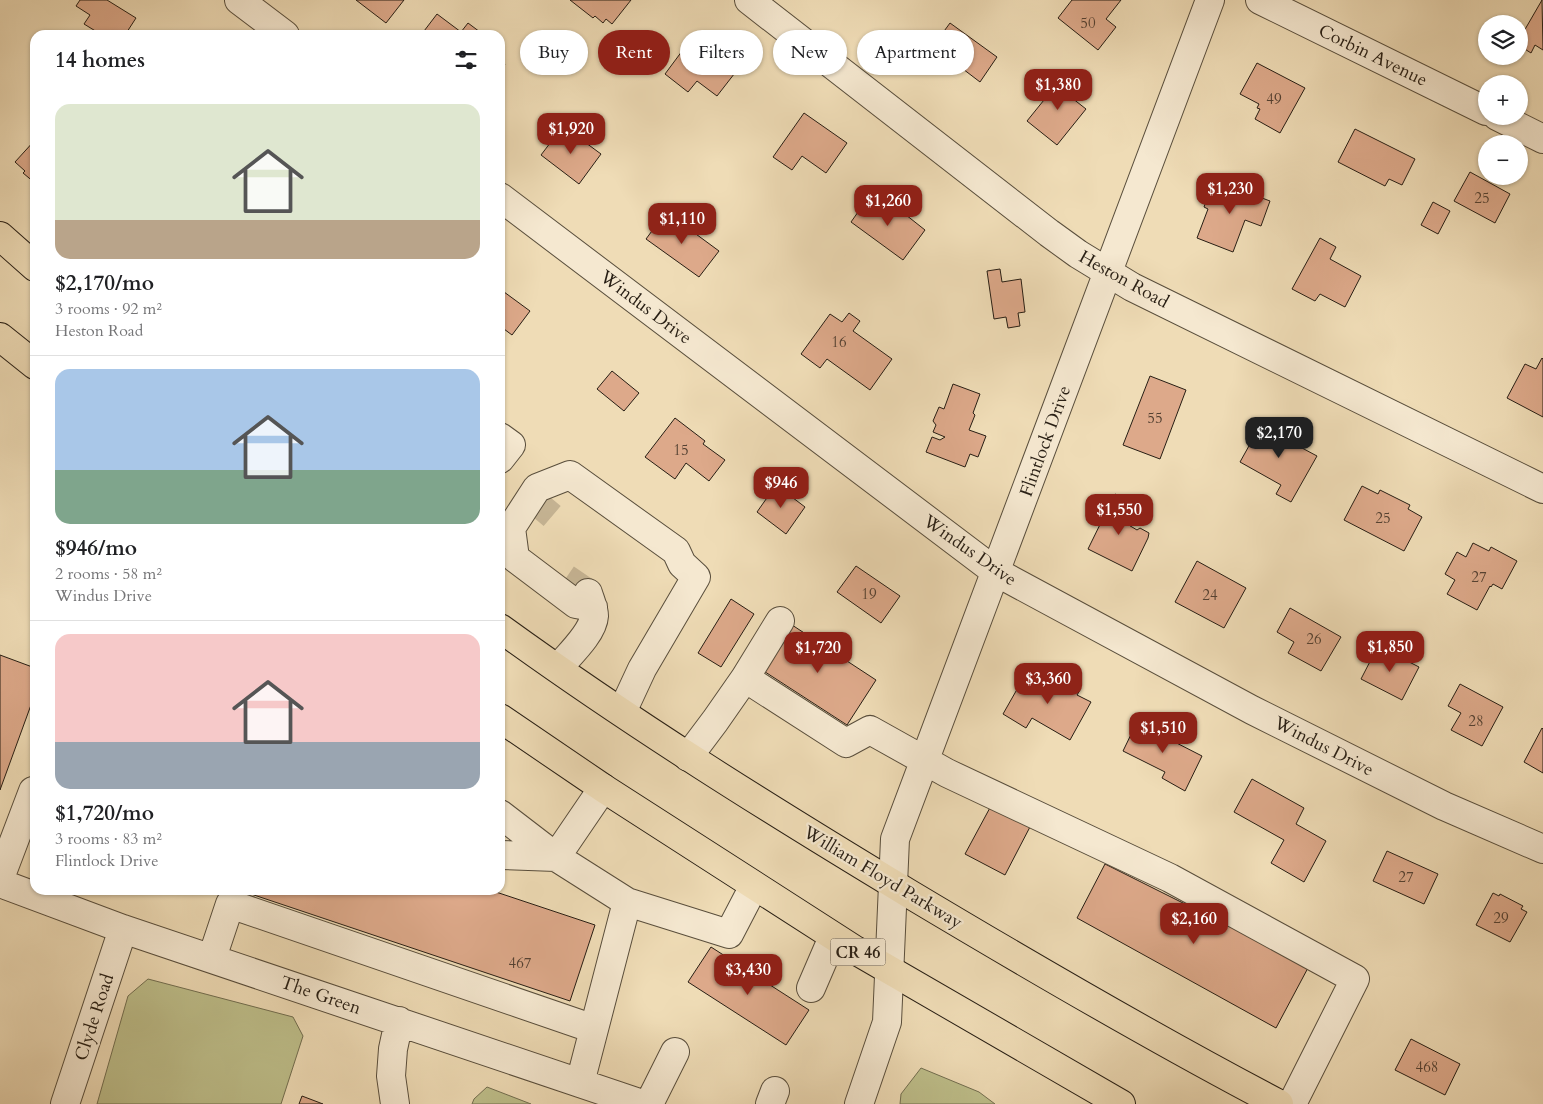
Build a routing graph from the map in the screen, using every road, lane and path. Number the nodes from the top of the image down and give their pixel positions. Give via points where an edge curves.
1 (239, 0) edge
2 (749, 0) edge
3 (1210, 0) edge
4 (1260, 0) edge
5 (278, 30) edge
6 (1478, 107) edge
7 (1515, 125) edge
8 (1543, 139) edge
9 (505, 201) edge
10 (0, 236) edge
11 (30, 263) edge
12 (1107, 272) junction
13 (3, 346) edge
14 (30, 362) edge
15 (505, 441) edge
16 (505, 453) edge
17 (1543, 489) edge
18 (550, 497) tunnel mouth
19 (533, 517) tunnel mouth
20 (682, 564) junction
21 (996, 572) junction
22 (582, 592) junction
23 (780, 621) dead end
24 (505, 631) edge
25 (558, 668) junction
26 (745, 678) junction
27 (622, 712) junction
28 (505, 721) edge
29 (688, 757) junction
30 (924, 761) junction
31 (603, 788) junction
32 (30, 800) edge
33 (505, 818) edge
34 (1543, 849) edge
35 (505, 855) edge
36 (556, 857) junction
37 (0, 878) edge
38 (0, 883) edge
39 (893, 884) junction
40 (754, 886) junction
41 (30, 894) edge
42 (32, 895) edge
43 (627, 902) junction
44 (124, 929) junction
45 (833, 937) junction
46 (212, 958) junction
47 (889, 971) junction
48 (810, 988) dead end
49 (399, 1021) junction
50 (594, 1029) junction
51 (675, 1052) dead end
52 (580, 1082) junction
53 (66, 1104) edge
54 (395, 1104) edge
55 (642, 1104) edge
56 (649, 1104) edge
57 (858, 1104) edge
58 (1121, 1104) edge
59 (1279, 1104) edge
60 (1292, 1104) edge

1 - 5 street
2 - 12 street, Heston Road via 1049,233
3 - 12 street, Flintlock Drive
4 - 6 street, Corbin Avenue
7 - 8 street
9 - 21 street, Windus Drive
10 - 11 highway
12 - 17 street, Heston Road
12 - 21 street, Flintlock Drive
13 - 14 highway
15 - 16 street via 511,445
18 - 20 street via 560,492 572,494 668,563
19 - 22 street via 525,535 534,556
20 - 22 street via 676,551 570,475 537,488 510,528 515,558 576,604
20 - 27 street via 696,577 642,669
21 - 30 street, Flintlock Drive
21 - 34 street, Windus Drive via 1252,710 1444,806
22 - 25 street via 594,617 589,631
23 - 26 street
24 - 25 highway, William Floyd Parkway
25 - 27 highway, William Floyd Parkway
26 - 29 street
26 - 30 street via 846,743 870,730
27 - 29 highway, William Floyd Parkway
28 - 31 highway, CR 46
29 - 39 highway, William Floyd Parkway
30 - 39 street, Flintlock Drive via 895,839
30 - 60 street via 1170,878 1355,979
31 - 36 street
31 - 40 highway, CR 46
32 - 37 street
33 - 36 street
35 - 36 street
36 - 43 street
38 - 41 street, The Green
39 - 47 street, Flintlock Drive
39 - 59 highway, William Floyd Parkway via 1142,1030
40 - 43 street via 729,934
40 - 45 highway, CR 46
42 - 44 street, The Green
43 - 50 street
44 - 46 street, The Green
44 - 53 street, Clyde Road
45 - 47 highway, CR 46
45 - 48 street
46 - 49 street, The Green
46 - 50 street via 230,904
47 - 57 street, Flintlock Drive via 887,1022
47 - 58 highway, CR 46
49 - 52 street, The Green
49 - 54 street via 391,1076
50 - 52 street
51 - 56 street
52 - 55 street, The Green

